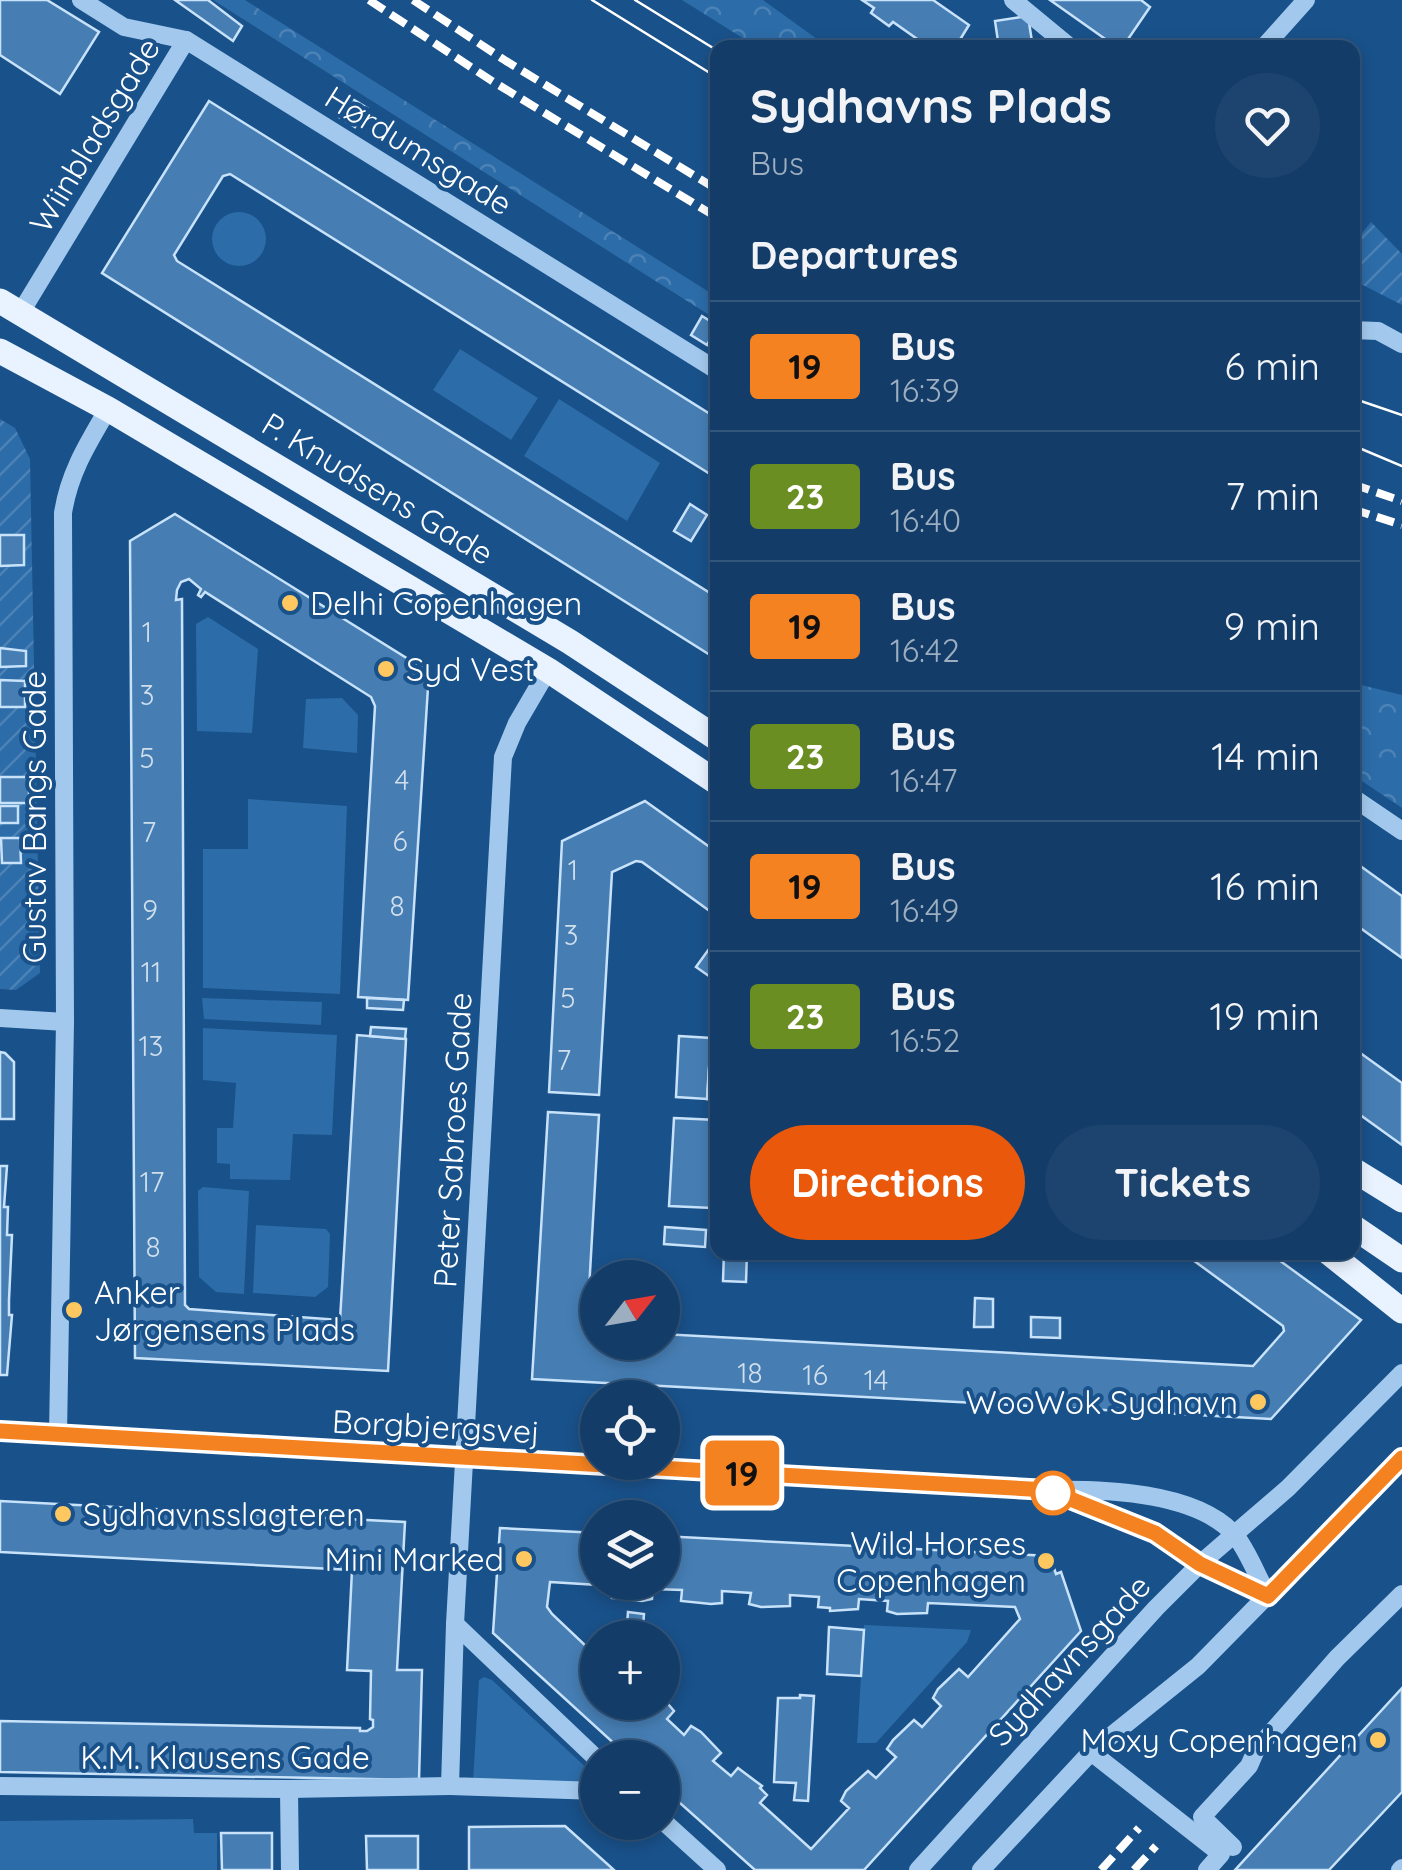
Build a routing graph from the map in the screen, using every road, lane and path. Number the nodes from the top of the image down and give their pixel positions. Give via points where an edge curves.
1 (81, 0) edge
2 (1013, 0) edge
3 (1306, 0) edge
4 (186, 40) junction
5 (1061, 40) edge
6 (1270, 40) edge
7 (11, 307) edge
8 (1360, 330) edge
9 (1402, 344) edge
10 (0, 351) edge
11 (710, 366) edge
12 (108, 408) junction
13 (548, 670) junction
14 (710, 734) edge
15 (710, 779) edge
16 (1360, 802) edge
17 (1402, 831) edge
18 (0, 1018) edge
19 (65, 1022) junction
20 (1360, 1173) edge
21 (1402, 1200) edge
22 (1360, 1231) edge
23 (1338, 1260) edge
24 (1402, 1260) edge
25 (1402, 1311) edge
26 (1402, 1373) edge
27 (0, 1431) edge
28 (58, 1435) junction
29 (464, 1458) junction
30 (1402, 1458) edge
31 (1048, 1490) junction
32 (1234, 1534) junction
33 (1200, 1564) junction
34 (1402, 1594) edge
35 (1268, 1596) junction
36 (455, 1624) junction
37 (580, 1743) edge
38 (1091, 1752) junction
39 (0, 1786) edge
40 (450, 1786) junction
41 (289, 1789) junction
42 (580, 1790) edge
43 (680, 1836) edge
44 (1227, 1854) junction
45 (290, 1870) edge
46 (718, 1870) edge
47 (918, 1870) edge
48 (980, 1870) edge
49 (1207, 1870) edge

1 - 4 street, Hørdumsgade via 124,27
2 - 5 street
3 - 6 street
4 - 7 street, Wiinbladsgade
4 - 11 street, Hørdumsgade
7 - 14 main road, P. Knudsens Gade via 570,642
8 - 9 street
10 - 12 main road
12 - 13 main road
12 - 19 street, Gustav Bangs Gade via 78,459 63,513
13 - 15 main road
13 - 29 street, Peter Sabroes Gade via 504,757
16 - 17 street
18 - 19 street
19 - 28 street, Gustav Bangs Gade
20 - 21 main road
22 - 24 main road
23 - 25 main road
26 - 32 street, Sydhavnsgade
27 - 28 street, Borgbjergsvej
28 - 29 street, Borgbjergsvej
29 - 31 street, Borgbjergsvej
29 - 36 street, Peter Sabroes Gade
30 - 35 street
31 - 32 street, Borgbjergsvej via 1184,1504
31 - 33 street, Borgbjergsvej via 1155,1533
32 - 33 street, Sydhavnsgade
32 - 35 street, Borgbjergsvej
33 - 35 street, Borgbjergsvej
33 - 47 street, Sydhavnsgade
34 - 44 street via 1337,1658 1202,1817
35 - 38 street via 1198,1666
36 - 37 street
36 - 40 street, Peter Sabroes Gade
38 - 44 street
38 - 48 street
39 - 41 street, K.M. Klausens Gade
40 - 41 street, K.M. Klausens Gade
40 - 42 street
41 - 45 street
43 - 46 street
44 - 49 street

